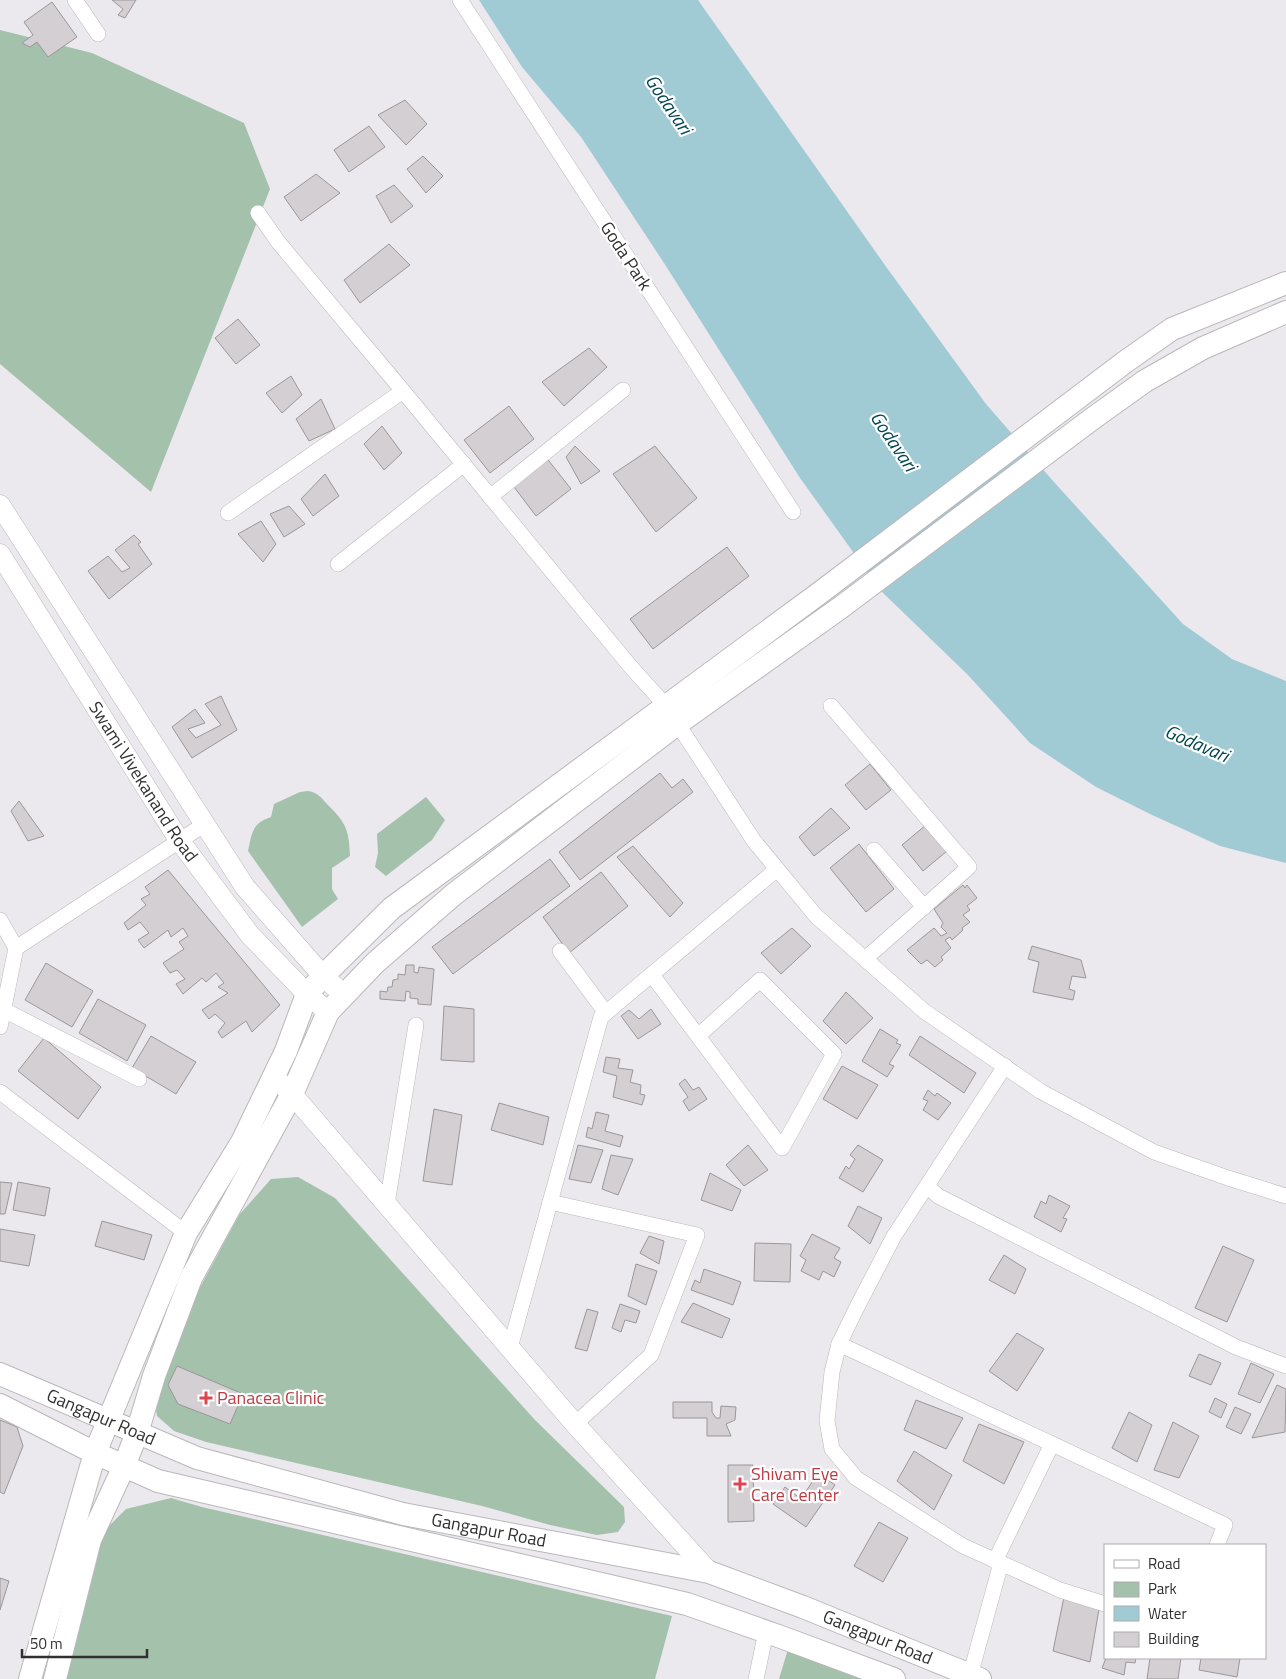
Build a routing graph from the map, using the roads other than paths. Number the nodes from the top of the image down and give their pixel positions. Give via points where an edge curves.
1 (74, 0) edge
2 (460, 0) edge
3 (98, 34) dead end
4 (258, 213) dead end
5 (1286, 283) edge
6 (1286, 312) edge
7 (623, 390) dead end
8 (403, 391) junction
9 (464, 464) junction
10 (490, 497) junction
11 (0, 505) edge
12 (793, 512) dead end
13 (228, 513) dead end
14 (0, 554) edge
15 (338, 564) dead end
16 (831, 706) dead end
17 (672, 715) junction
18 (205, 824) junction
19 (179, 840) junction
20 (874, 850) dead end
21 (777, 869) junction
22 (924, 907) junction
23 (0, 920) edge
24 (16, 948) junction
25 (560, 951) dead end
26 (865, 959) junction
27 (652, 974) junction
28 (323, 976) junction
29 (307, 994) junction
30 (344, 995) junction
31 (4, 1010) junction
32 (328, 1012) junction
33 (606, 1013) junction
34 (416, 1025) dead end
35 (0, 1027) edge
36 (698, 1036) junction
37 (1005, 1066) junction
38 (274, 1077) junction
39 (139, 1078) dead end
40 (0, 1092) edge
41 (292, 1094) junction
42 (927, 1186) junction
43 (1286, 1196) edge
44 (550, 1202) junction
45 (387, 1204) junction
46 (186, 1233) junction
47 (839, 1344) junction
48 (510, 1348) junction
49 (1286, 1366) edge
50 (0, 1374) edge
51 (0, 1405) edge
52 (107, 1421) junction
53 (575, 1424) junction
54 (137, 1433) junction
55 (1052, 1444) junction
56 (94, 1453) junction
57 (124, 1466) junction
58 (1217, 1544) edge
59 (998, 1562) junction
60 (709, 1572) junction
61 (1104, 1604) edge
62 (766, 1632) junction
63 (975, 1678) edge
64 (30, 1679) edge
65 (55, 1679) edge
66 (756, 1679) edge
67 (894, 1679) edge

1 - 3 street
2 - 12 street, Goda Park
4 - 8 street
5 - 17 main road via 1172,329 1125,362 817,595
6 - 17 main road via 1203,348 1145,381 840,608
7 - 10 street
8 - 9 street
8 - 13 street
9 - 10 street
9 - 15 street
10 - 17 street
11 - 18 main road
14 - 19 main road, Swami Vivekanand Road
16 - 22 street via 969,867
17 - 21 street via 754,841
17 - 28 main road via 392,908
17 - 30 main road via 453,896 375,963
18 - 19 street
18 - 28 main road via 245,887
19 - 24 street
19 - 29 main road, Swami Vivekanand Road via 250,935
20 - 22 street
21 - 26 street via 816,916
21 - 27 street
22 - 26 street
23 - 24 street
24 - 31 street
25 - 33 street
26 - 37 street via 924,1011
27 - 33 street
27 - 36 street
28 - 29 main road
28 - 30 main road
29 - 32 main road, Swami Vivekanand Road
29 - 38 main road
30 - 32 main road
31 - 35 street
31 - 39 street
32 - 41 main road
33 - 44 street via 601,1017
34 - 45 street
36 - 36 street via 748,1103 782,1148 834,1054 760,980
37 - 42 street
37 - 43 street via 1040,1091 1154,1152
38 - 41 main road
38 - 46 main road via 242,1142
40 - 46 street
41 - 45 main road
41 - 54 main road via 191,1278 154,1376
42 - 47 street via 894,1236
42 - 49 street via 938,1196 1118,1288 1236,1346
44 - 48 street
44 - 53 street via 697,1235 651,1355
45 - 48 main road
46 - 52 main road
47 - 55 street
47 - 59 street via 832,1372 827,1420 832,1449 856,1478 963,1546
48 - 53 main road
50 - 52 main road, Gangapur Road
51 - 56 main road, Gangapur Road
52 - 54 main road, Gangapur Road
52 - 56 main road
53 - 60 main road
54 - 57 main road
54 - 60 main road, Gangapur Road via 197,1458 403,1514
55 - 58 street via 1224,1525
55 - 59 street
56 - 57 main road, Gangapur Road
56 - 64 main road
57 - 62 main road, Gangapur Road via 158,1481 687,1604
57 - 65 main road via 90,1540
59 - 61 street via 1060,1590
59 - 63 street
60 - 63 main road, Gangapur Road
62 - 66 street
62 - 67 main road, Gangapur Road

